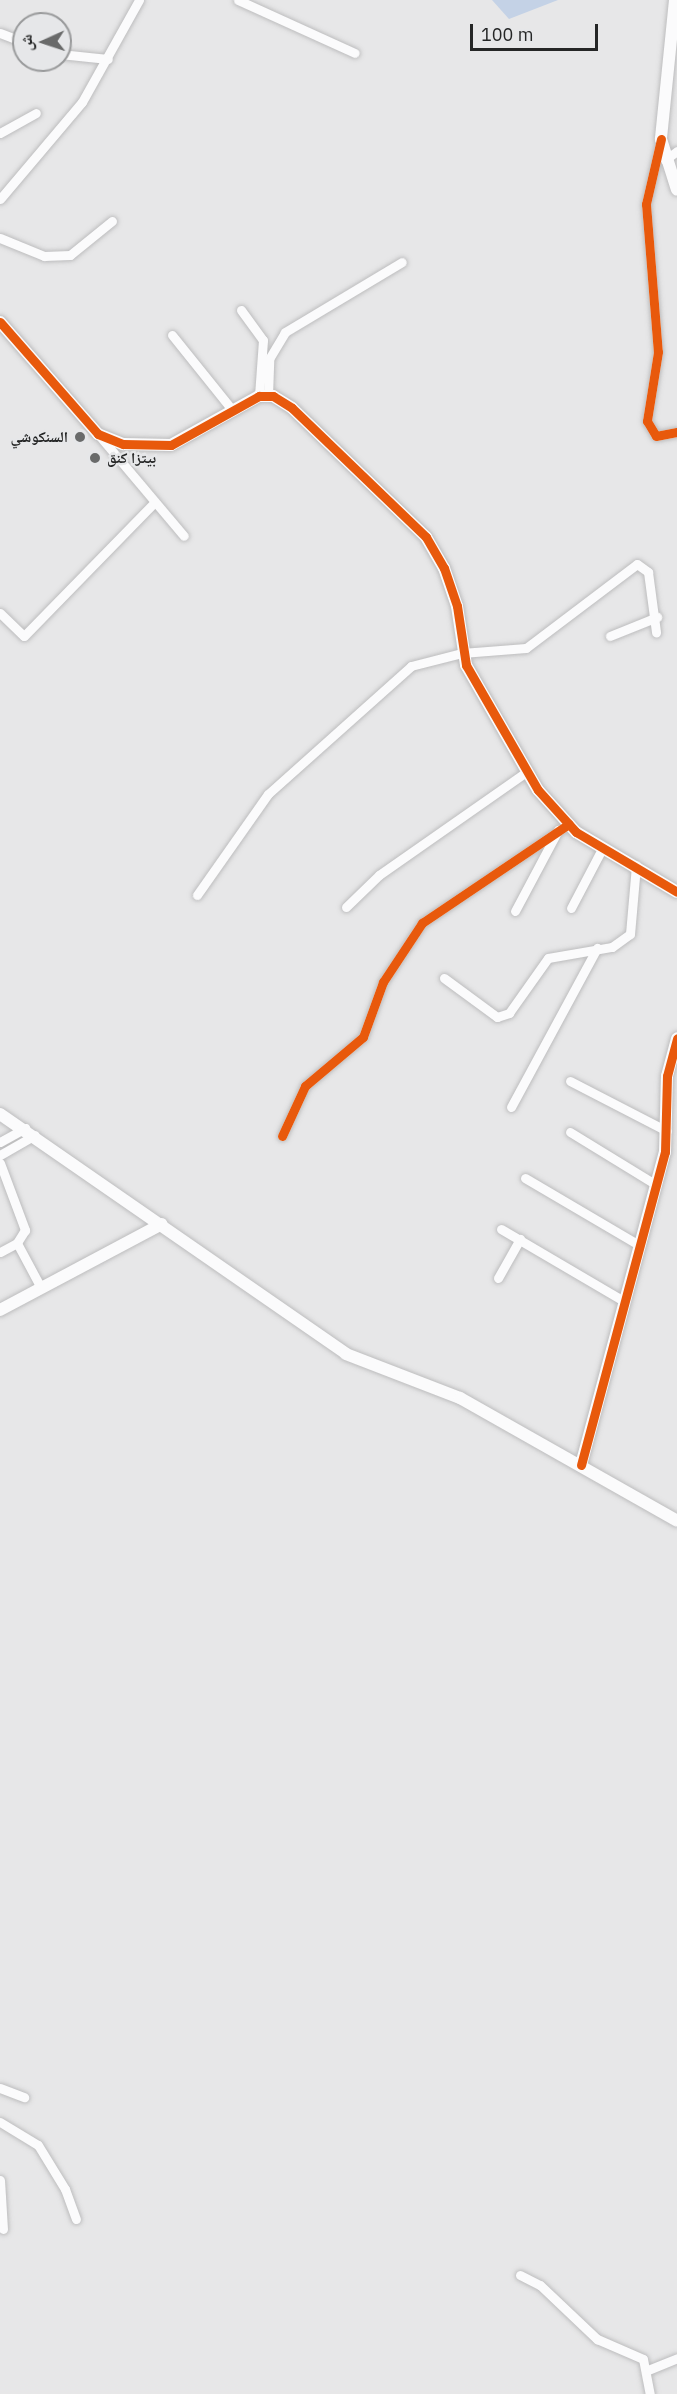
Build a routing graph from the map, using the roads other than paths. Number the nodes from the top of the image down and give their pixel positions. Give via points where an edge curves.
1 (139, 0) edge
2 (238, 0) edge
3 (675, 9) edge
4 (355, 53) dead end
5 (72, 55) edge
6 (108, 59) junction
7 (36, 113) dead end
8 (0, 133) edge
9 (661, 139) junction
10 (677, 151) edge
11 (665, 160) junction
12 (677, 190) edge
13 (0, 199) edge
14 (112, 220) dead end
15 (0, 238) edge
16 (402, 262) dead end
17 (241, 310) dead end
18 (0, 322) edge
19 (172, 335) dead end
20 (264, 396) junction
21 (233, 411) junction
22 (677, 432) edge
23 (98, 434) junction
24 (153, 504) junction
25 (184, 536) dead end
26 (0, 613) edge
27 (657, 617) junction
28 (656, 632) dead end
29 (610, 636) dead end
30 (462, 652) junction
31 (526, 772) junction
32 (563, 827) junction
33 (602, 849) junction
34 (636, 865) junction
35 (677, 892) edge
36 (197, 894) dead end
37 (346, 907) dead end
38 (571, 908) dead end
39 (514, 911) dead end
40 (597, 948) junction
41 (444, 978) dead end
42 (677, 1038) edge
43 (570, 1081) dead end
44 (511, 1107) dead end
45 (0, 1114) edge
46 (667, 1131) junction
47 (30, 1132) junction
48 (570, 1132) dead end
49 (282, 1136) dead end
50 (0, 1143) edge
51 (0, 1155) edge
52 (0, 1163) edge
53 (525, 1178) dead end
54 (654, 1184) junction
55 (162, 1224) junction
56 (501, 1229) dead end
57 (520, 1239) junction
58 (16, 1243) junction
59 (637, 1244) junction
60 (0, 1252) edge
61 (498, 1278) dead end
62 (41, 1288) junction
63 (622, 1300) junction
64 (0, 1310) edge
65 (580, 1465) junction
66 (677, 1521) edge
67 (0, 2088) edge
68 (24, 2097) dead end
69 (0, 2122) edge
70 (0, 2180) edge
71 (76, 2219) dead end
72 (3, 2229) dead end
73 (520, 2275) dead end
74 (677, 2358) edge
75 (648, 2370) junction
76 (650, 2394) edge

1 - 6 street
2 - 4 street
3 - 9 street
5 - 6 street
6 - 13 street via 54,140
7 - 8 street
9 - 11 street
9 - 22 street via 646,204 658,352 647,421 656,436
10 - 11 street
11 - 12 street
14 - 15 street via 70,255 44,255
16 - 20 street via 285,332 269,359
17 - 20 street via 263,340
18 - 23 street
19 - 21 street
20 - 21 street
20 - 30 street via 292,408 426,537 444,568 457,606
21 - 23 street via 161,448 140,448
23 - 24 street
24 - 25 street
24 - 26 street via 24,636
27 - 28 street
27 - 29 street
27 - 30 street via 648,572 637,564 526,648
30 - 31 street
30 - 36 street via 411,666 291,771
31 - 32 street
31 - 37 street via 379,875
32 - 33 street
32 - 39 street
32 - 49 street via 422,923 383,982 363,1037 305,1086
33 - 34 street
33 - 38 street
34 - 35 street
34 - 40 street via 630,934 612,947
40 - 41 street via 548,958 515,1009 497,1017
40 - 44 street
42 - 46 street via 667,1076
43 - 46 street
45 - 47 street
46 - 54 street
47 - 50 street
47 - 51 street
47 - 55 street
48 - 54 street
52 - 58 street via 25,1230
53 - 59 street
54 - 59 street
55 - 62 street
55 - 65 street via 346,1354 460,1398
56 - 57 street
57 - 61 street
57 - 63 street
58 - 60 street
58 - 62 street
59 - 63 street
62 - 64 street
63 - 65 street
65 - 66 street
67 - 68 street
69 - 71 street via 38,2145 69,2198
70 - 72 street
73 - 75 street via 540,2285 585,2331 615,2350 638,2355
74 - 75 street
75 - 76 street

